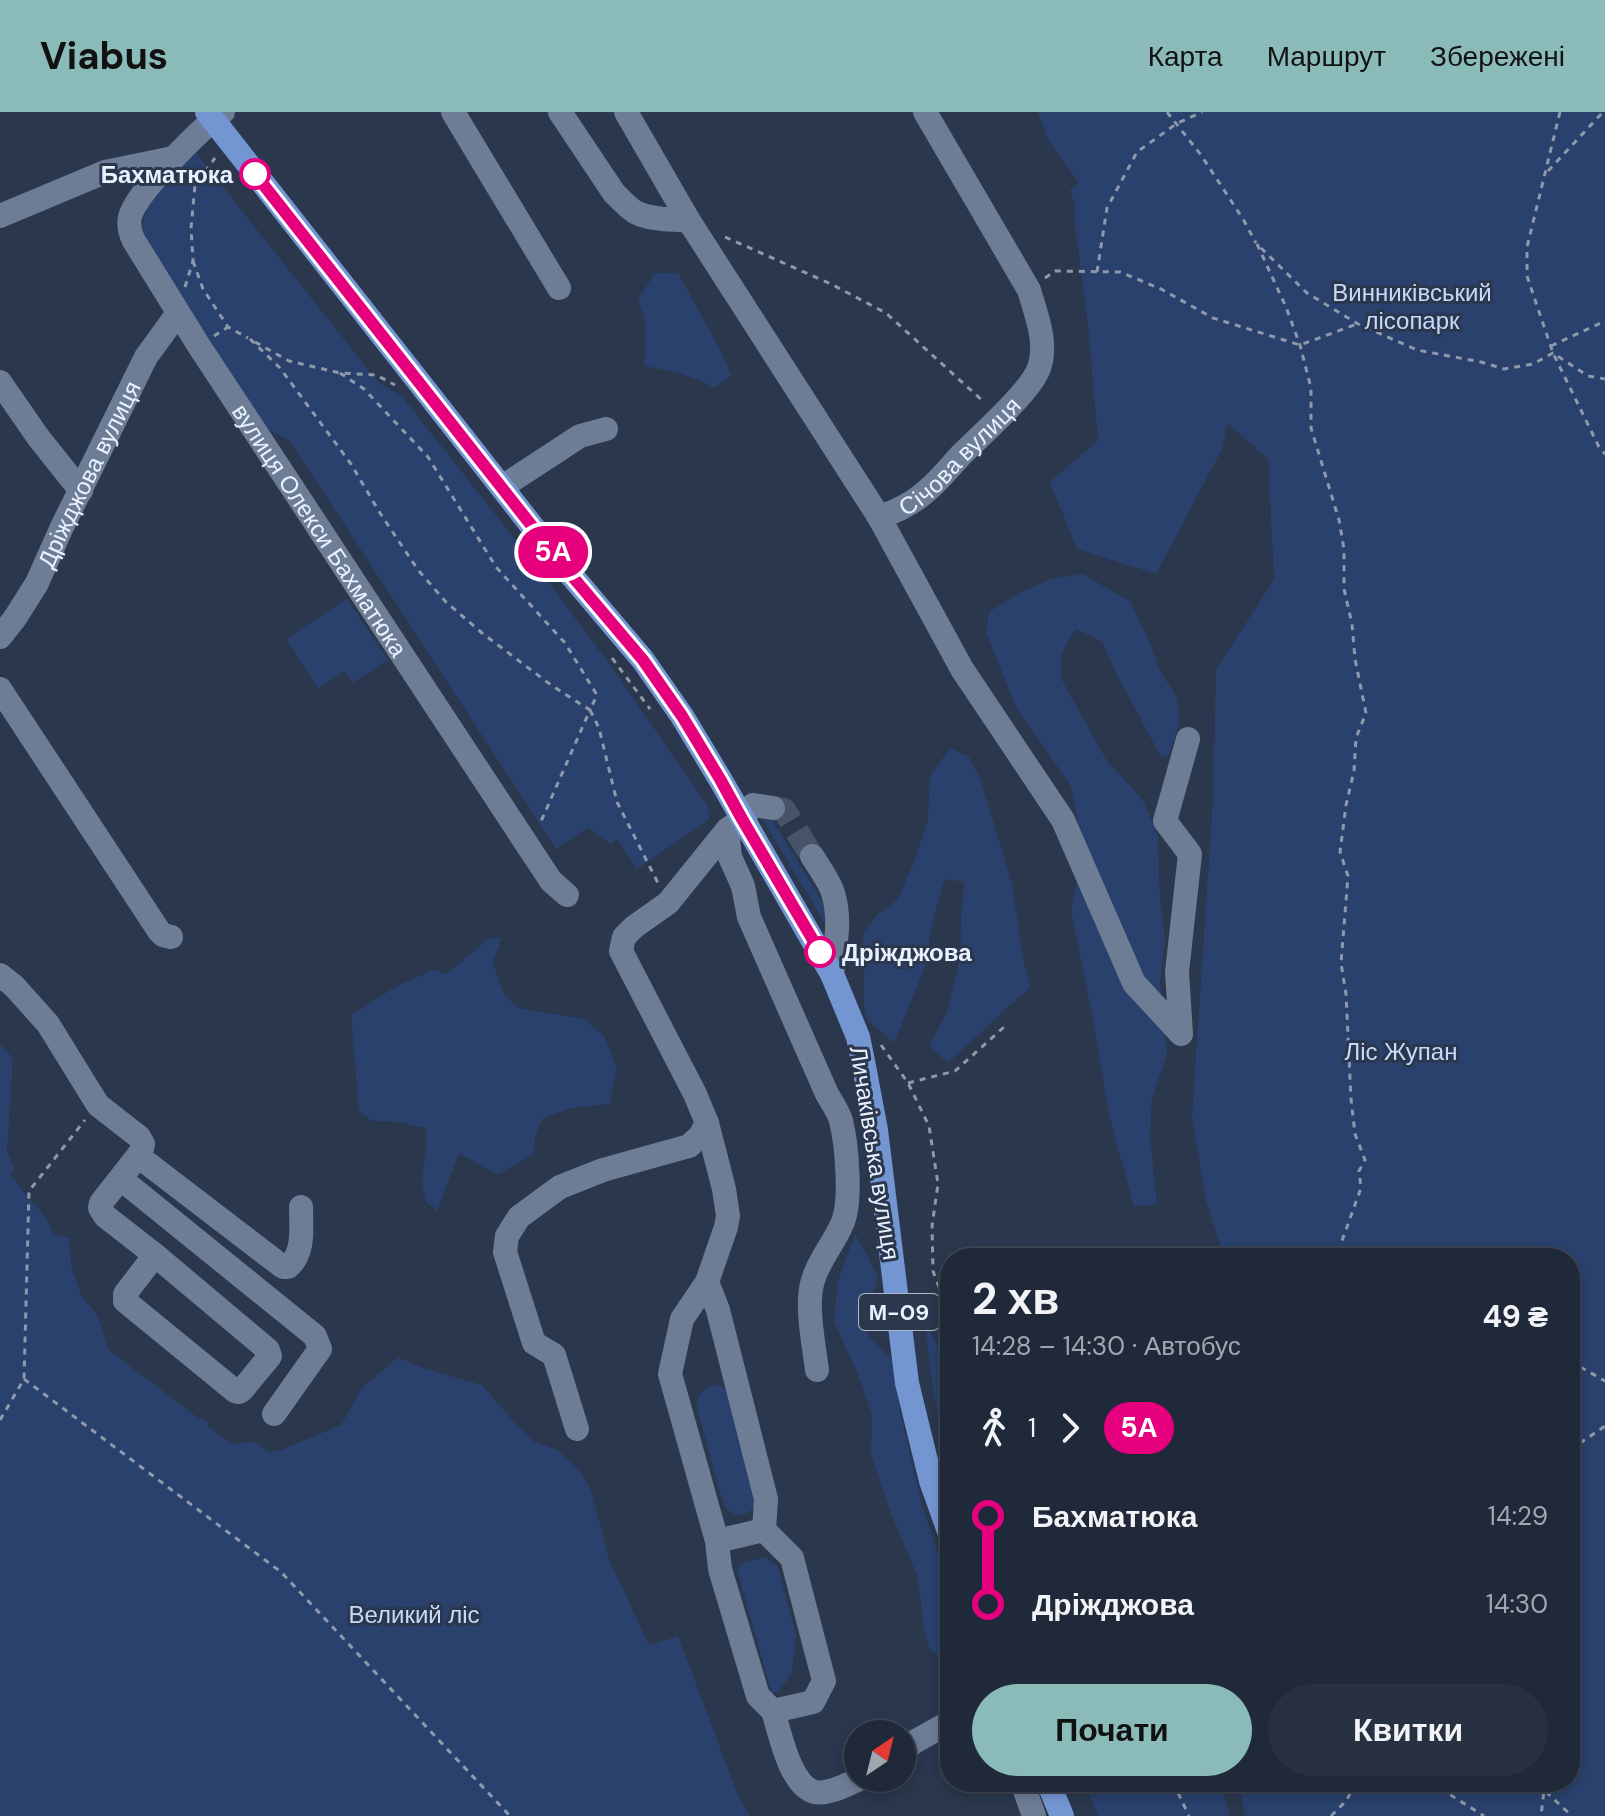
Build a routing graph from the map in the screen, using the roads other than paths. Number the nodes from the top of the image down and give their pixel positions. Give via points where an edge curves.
1 (453, 112) edge
2 (560, 112) edge
3 (626, 112) edge
4 (925, 112) edge
5 (214, 115) edge
6 (173, 158) junction
7 (0, 216) edge
8 (689, 221) junction
9 (559, 288) dead end
10 (178, 313) junction
11 (0, 382) edge
12 (606, 429) dead end
13 (502, 487) junction
14 (81, 491) junction
15 (879, 517) junction
16 (5, 619) edge
17 (0, 689) edge
18 (1188, 739) dead end
19 (773, 808) dead end
20 (734, 825) junction
21 (812, 856) tunnel mouth
22 (567, 895) dead end
23 (171, 937) dead end
24 (832, 974) junction
25 (0, 975) edge
26 (707, 1123) junction
27 (138, 1156) junction
28 (121, 1179) junction
29 (301, 1207) dead end
30 (155, 1255) junction
31 (707, 1282) junction
32 (817, 1370) dead end
33 (274, 1414) dead end
34 (577, 1429) dead end
35 (940, 1506) edge
36 (764, 1530) junction
37 (717, 1541) junction
38 (773, 1711) junction
39 (940, 1728) edge
40 (916, 1741) edge
41 (844, 1785) edge
42 (1026, 1792) edge
43 (1052, 1792) edge
44 (1034, 1816) edge
45 (1062, 1816) edge

1 - 9 street
2 - 8 street via 625,204 649,217
3 - 8 street, Січова вулиця
4 - 15 street, Січова вулиця via 1029,290 1042,340 1039,367 924,494
5 - 6 street, вулиця Олекси Бахматюка
5 - 13 main road, Личаківська вулиця / М-09
6 - 7 street via 105,172
6 - 10 street, вулиця Олекси Бахматюка via 138,200 129,223 134,241
8 - 15 street, Січова вулиця
10 - 14 street, Дріжджова вулиця via 146,357
10 - 22 street, вулиця Олекси Бахматюка via 551,881
11 - 14 street
12 - 13 street via 580,436
13 - 20 main road, Личаківська вулиця / М-09 via 682,716 720,779
14 - 16 street, Дріжджова вулиця via 37,583
15 - 18 street via 962,669 1063,820 1134,983 1181,1034 1177,972 1190,854 1165,821
17 - 23 street via 159,931
19 - 20 street via 753,805
20 - 24 main road, Личаківська вулиця / М-09
20 - 26 street via 668,903 624,937 621,951
20 - 32 street via 730,857 749,917 841,1118 848,1208 812,1286
21 - 24 street via 836,905
24 - 35 main road, Личаківська вулиця / М-09 via 858,1037 876,1130 907,1383
25 - 27 street via 48,1024 98,1105 139,1137 143,1144
26 - 31 street via 728,1216
26 - 34 street via 689,1146 560,1187 519,1217 507,1236 505,1252 534,1343 554,1355
27 - 28 street
27 - 29 street via 283,1267 292,1265 298,1254
28 - 30 street via 100,1208
28 - 33 street via 315,1336 320,1349
30 - 30 street via 268,1350 270,1356 242,1390 235,1391 125,1301
31 - 36 street via 766,1499
31 - 37 street via 682,1319 670,1374
36 - 37 street
36 - 38 street via 792,1558 824,1681 813,1702
37 - 38 street via 720,1569 758,1696
38 - 41 street via 795,1776 816,1792
39 - 40 street
42 - 44 street
43 - 45 main road

